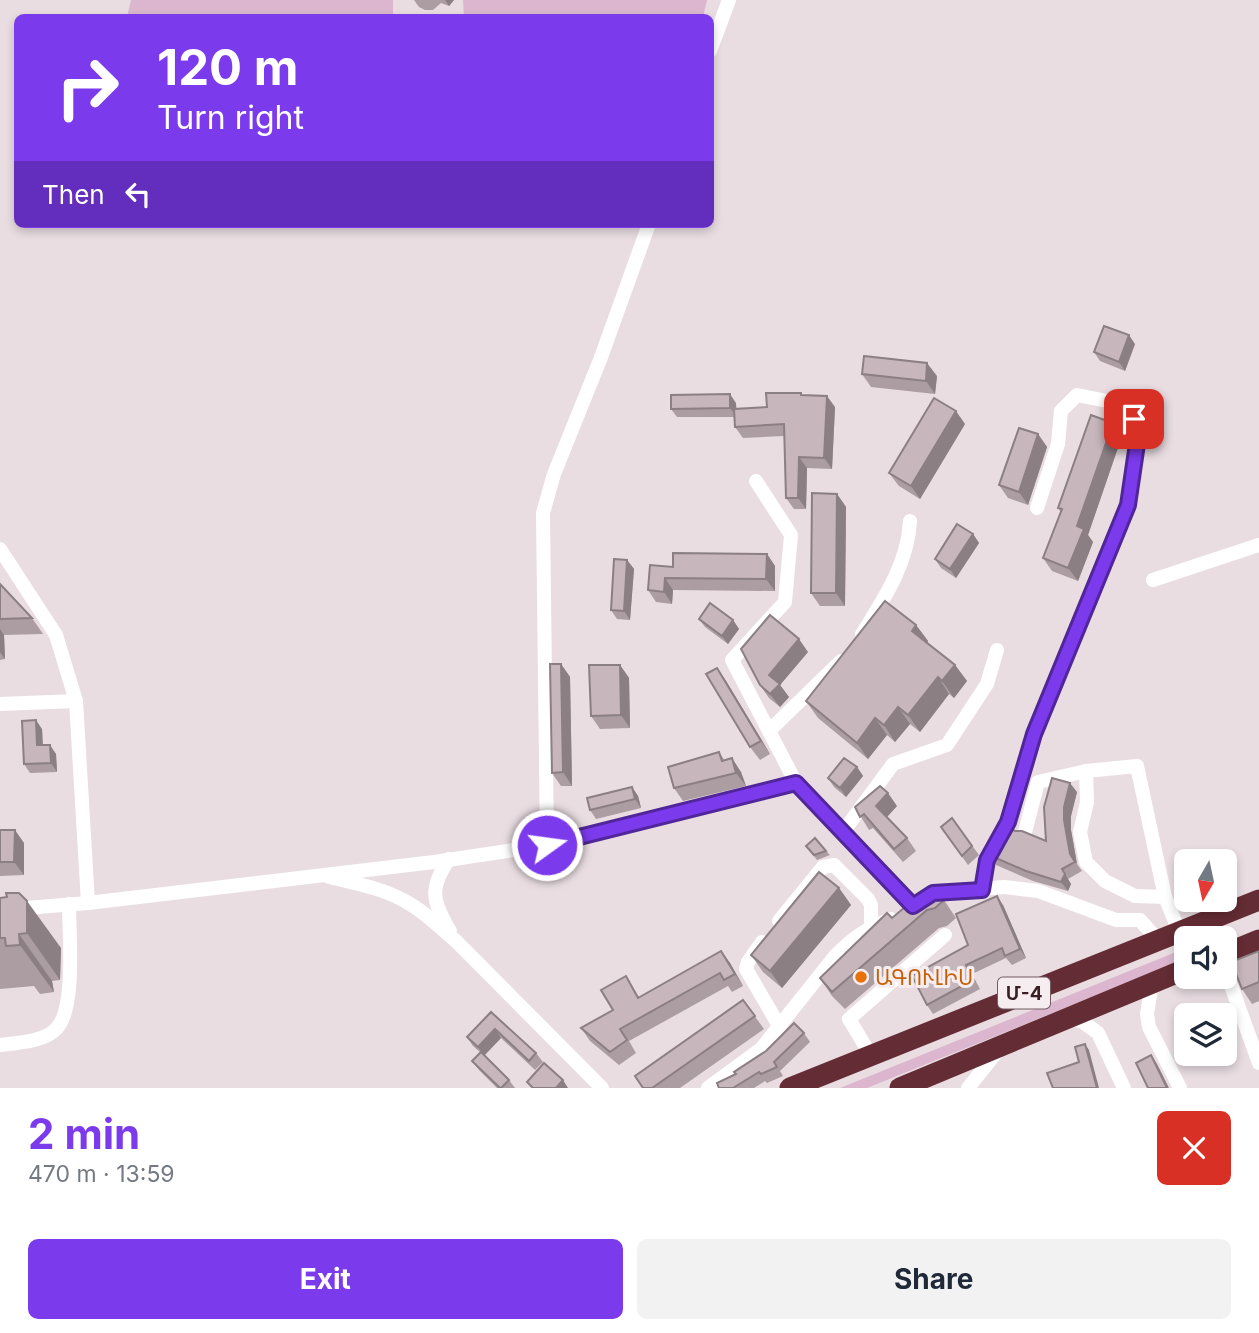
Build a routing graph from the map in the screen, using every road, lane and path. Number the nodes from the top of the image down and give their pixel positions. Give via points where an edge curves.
1 (729, 0) edge
2 (714, 40) edge
3 (648, 228) edge
4 (756, 481) dead end
5 (1037, 508) dead end
6 (911, 521) dead end
7 (1259, 545) edge
8 (0, 549) edge
9 (0, 559) edge
10 (14, 569) junction
11 (1153, 580) dead end
12 (997, 650) dead end
13 (76, 701) junction
14 (0, 704) edge
15 (769, 731) junction
16 (1086, 771) junction
17 (796, 783) junction
18 (843, 832) junction
19 (1025, 832) edge
20 (547, 845) junction
21 (449, 859) junction
22 (321, 875) junction
23 (982, 890) junction
24 (1165, 897) junction
25 (1259, 900) edge
26 (88, 903) junction
27 (69, 904) junction
28 (913, 906) junction
29 (0, 910) edge
30 (871, 926) junction
31 (1177, 926) edge
32 (1192, 926) edge
33 (1174, 933) edge
34 (945, 936) dead end
35 (1158, 940) junction
36 (1259, 940) edge
37 (456, 941) junction
38 (1237, 949) edge
39 (1174, 974) edge
40 (1152, 983) junction
41 (1232, 989) edge
42 (1068, 1018) junction
43 (778, 1024) junction
44 (0, 1045) edge
45 (1002, 1046) junction
46 (870, 1054) junction
47 (1259, 1063) edge
48 (602, 1088) edge
49 (708, 1088) edge
50 (790, 1088) edge
51 (900, 1088) edge
52 (968, 1088) edge
53 (1124, 1088) edge
54 (1180, 1088) edge

1 - 2 street
3 - 20 street via 543,513
4 - 15 street via 791,535 785,602 732,660
5 - 23 street via 1058,444 1061,411 1077,395 1117,403 1134,419 1138,437 1128,505 1034,734 1008,822 987,860
6 - 15 street via 909,541 888,592 851,651
7 - 11 street
8 - 10 street
9 - 10 street
10 - 13 street via 56,635
12 - 18 street via 987,684 947,745 893,764
13 - 14 street
13 - 26 street
15 - 17 street
16 - 19 street via 1038,782
16 - 24 street via 1087,802 1080,832 1086,862 1105,881 1135,896
16 - 24 street via 1137,766
17 - 18 street
17 - 20 street
18 - 28 street
20 - 21 street
21 - 22 street
21 - 37 street via 438,876 435,902
22 - 26 street
22 - 37 street via 403,900
23 - 28 street via 933,893
23 - 35 street via 1038,891 1116,920 1140,920
24 - 31 street
25 - 32 highway, Մ-4
26 - 27 street
27 - 29 street
27 - 44 street via 68,996 57,1028 39,1038
28 - 30 street via 896,918
30 - 43 street via 835,956
30 - 43 street via 868,899 840,868 823,867 746,969
33 - 35 highway, Մ-4
34 - 46 street via 849,1019
35 - 46 highway, Մ-4
36 - 38 highway
37 - 48 street
39 - 40 highway, Մ-4
40 - 42 highway, Մ-4
40 - 54 street via 1149,1027
41 - 47 street
42 - 45 highway, Մ-4
42 - 53 street via 1098,1033
43 - 49 street via 761,1049
45 - 51 highway, Մ-4
45 - 52 street
46 - 50 highway, Մ-4

